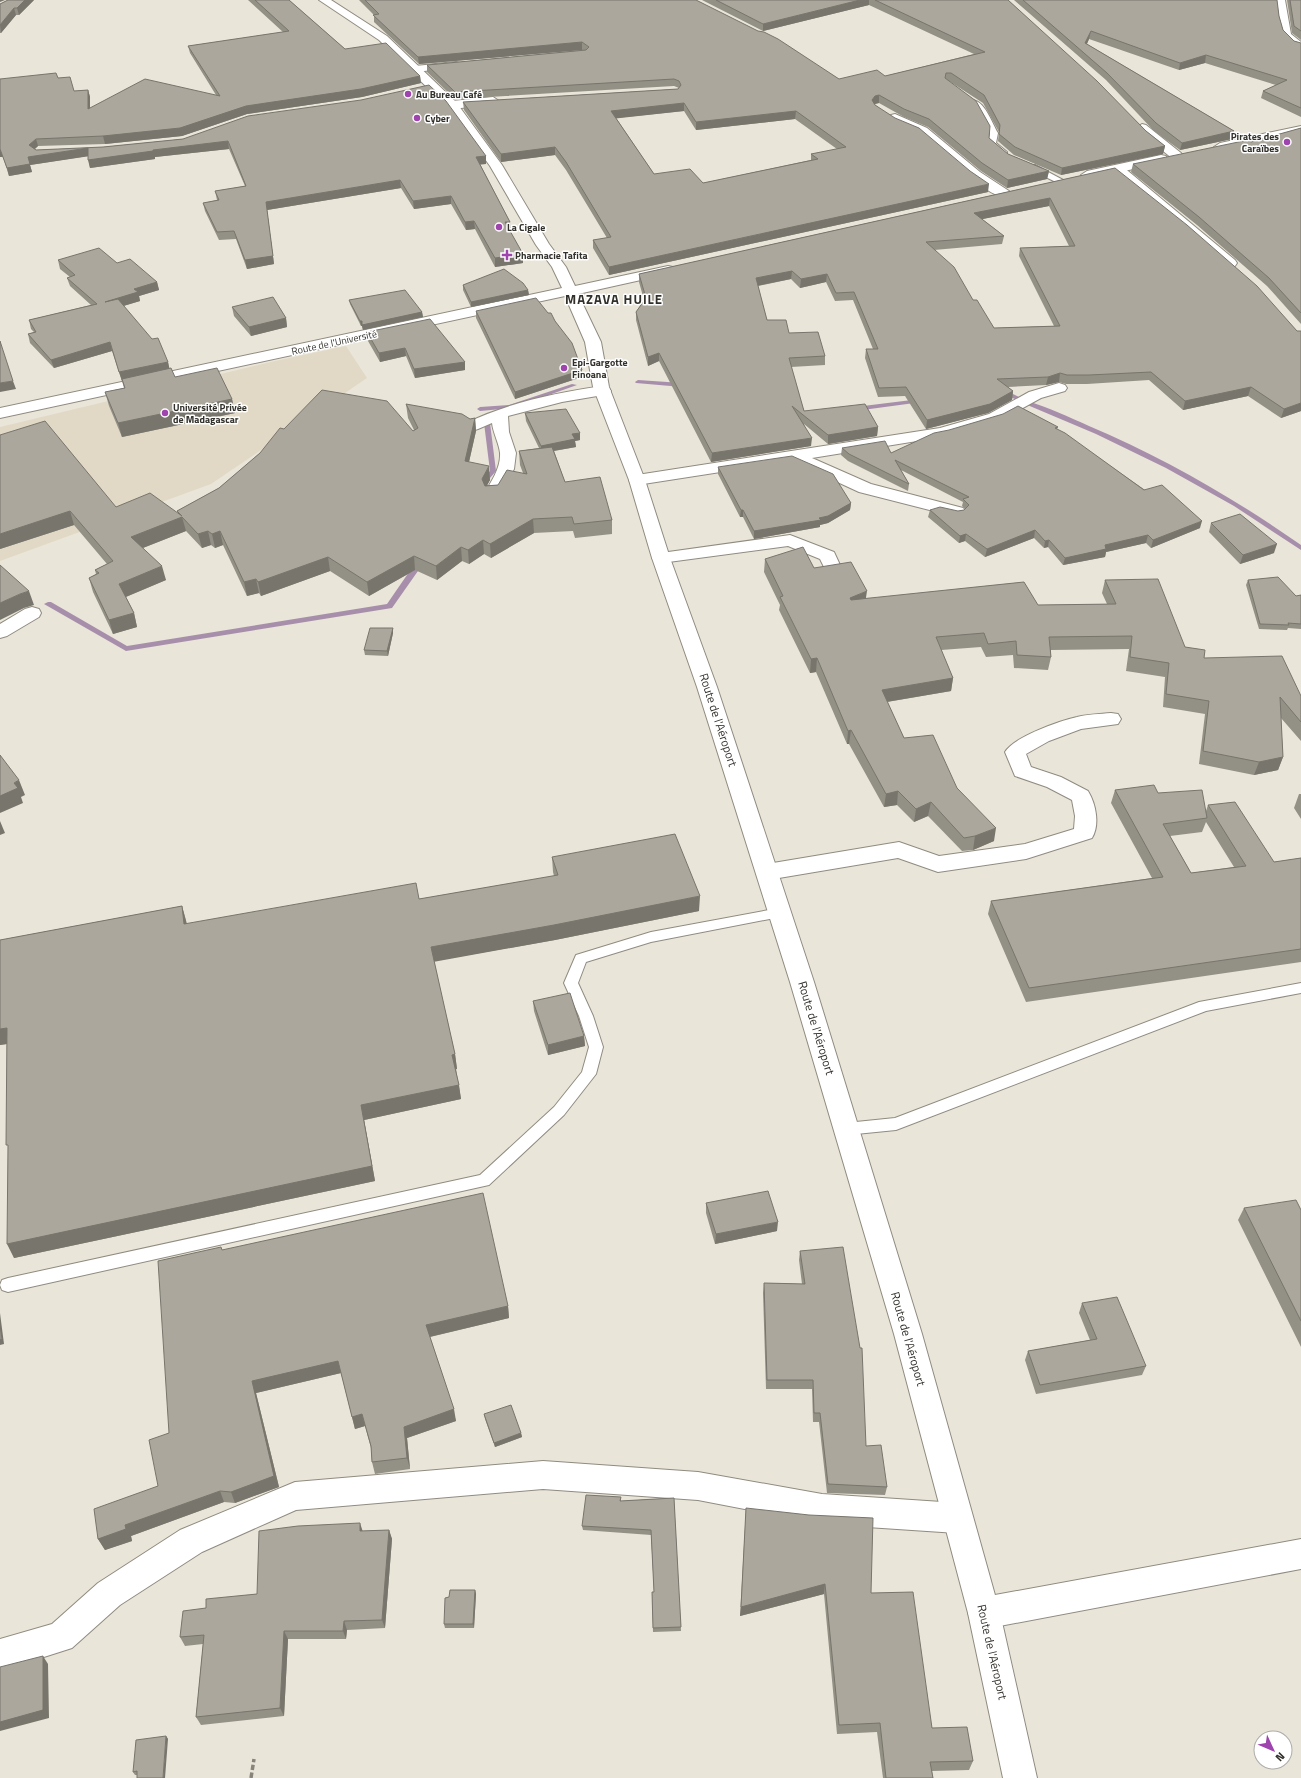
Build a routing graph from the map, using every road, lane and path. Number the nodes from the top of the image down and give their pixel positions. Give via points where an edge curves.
1 (324, 0) edge
2 (1280, 0) edge
3 (1301, 47) edge
4 (467, 64) edge
5 (415, 69) junction
6 (433, 86) junction
7 (418, 90) edge
8 (966, 97) edge
9 (508, 100) edge
10 (452, 105) junction
11 (884, 111) edge
12 (1133, 118) edge
13 (1301, 130) edge
14 (1206, 150) edge
15 (1192, 153) edge
16 (1177, 156) junction
17 (1010, 158) edge
18 (1023, 164) edge
19 (1117, 169) junction
20 (1061, 181) junction
21 (1039, 186) edge
22 (1018, 191) edge
23 (1004, 194) junction
24 (989, 198) edge
25 (683, 267) edge
26 (1243, 275) edge
27 (571, 291) junction
28 (1059, 388) edge
29 (603, 391) junction
30 (0, 413) edge
31 (500, 413) junction
32 (472, 426) edge
33 (794, 456) junction
34 (637, 480) junction
35 (492, 494) edge
36 (957, 512) edge
37 (661, 558) junction
38 (831, 565) edge
39 (32, 613) dead end
40 (0, 632) edge
41 (1111, 719) dead end
42 (767, 872) junction
43 (780, 913) junction
44 (1301, 988) edge
45 (846, 1129) junction
46 (8, 1285) dead end
47 (957, 1518) junction
48 (1301, 1554) edge
49 (984, 1612) junction
50 (0, 1655) edge
51 (254, 1759) dead end
52 (251, 1778) edge
53 (1020, 1778) edge

1 - 5 street, Route de l'Aéroport via 383,38
2 - 3 street via 1286,34
4 - 5 street
5 - 6 street, Route de l'Aéroport
6 - 7 street
6 - 10 street, Route de l'Aéroport
8 - 17 lane via 979,106 994,133 992,143
9 - 10 street
10 - 27 street, Route de l'Aéroport via 496,165
11 - 23 street via 899,121 923,131 975,175
12 - 16 street via 1149,135
13 - 14 street
15 - 16 street
16 - 19 street
18 - 20 lane
19 - 20 street
19 - 26 street via 1192,229
20 - 21 street
22 - 23 street
23 - 24 street
25 - 27 street, Route de l'Université
27 - 29 street, Route de l'Aéroport via 593,342
27 - 30 street, Route de l'Université
28 - 33 street via 1035,395 995,417 942,433
29 - 31 street via 561,397
29 - 34 street, Route de l'Aéroport
31 - 32 street
31 - 35 street via 501,432 508,453 506,468
33 - 34 street
33 - 36 street via 865,488
34 - 37 street, Route de l'Aéroport
37 - 38 street via 790,540 828,556
37 - 42 street, Route de l'Aéroport via 707,687
39 - 40 street
41 - 42 street via 1078,723 1042,736 1015,752 1022,771 1054,782 1081,796 1086,816 1084,833 1026,851 938,864 900,850
42 - 43 street, Route de l'Aéroport
43 - 45 street, Route de l'Aéroport
43 - 46 lane via 651,938 581,959 570,983 586,1016 596,1047 589,1074 559,1111 484,1180
44 - 45 lane via 1204,1006 896,1124
45 - 47 street, Route de l'Aéroport via 908,1334
47 - 49 street, Route de l'Aéroport
47 - 50 street via 822,1509 698,1486 543,1475 295,1496 191,1541 108,1594 61,1637
48 - 49 street
49 - 53 street, Route de l'Aéroport
51 - 52 path

